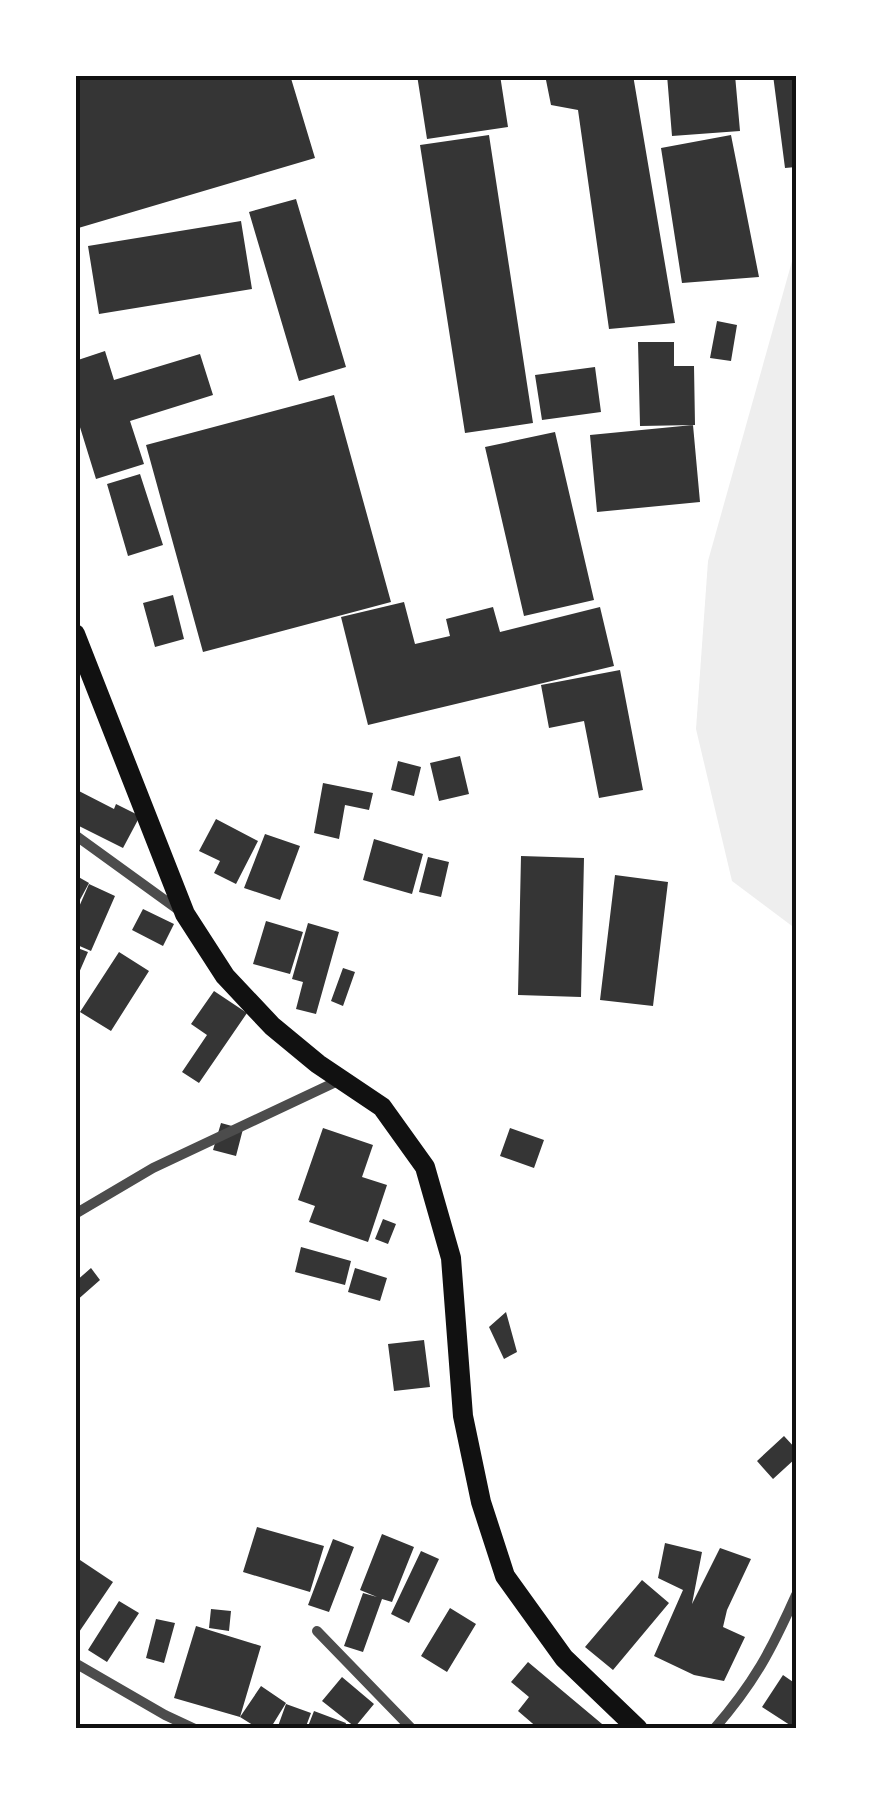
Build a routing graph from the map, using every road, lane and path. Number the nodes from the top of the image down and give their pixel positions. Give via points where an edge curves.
1 (75, 634) edge
2 (75, 836) edge
3 (185, 914) junction
4 (341, 1080) junction
5 (75, 1214) edge
6 (796, 1596) edge
7 (317, 1632) dead end
8 (75, 1663) edge
9 (195, 1729) edge
10 (412, 1729) edge
11 (638, 1729) edge
12 (714, 1729) edge

1 - 3 main road
2 - 3 street
3 - 4 main road via 225,976 272,1026
4 - 5 street via 153,1168
4 - 11 main road via 382,1107 425,1167 451,1258 463,1416 505,1576 564,1658
6 - 12 street via 749,1688
7 - 10 street
8 - 9 street

